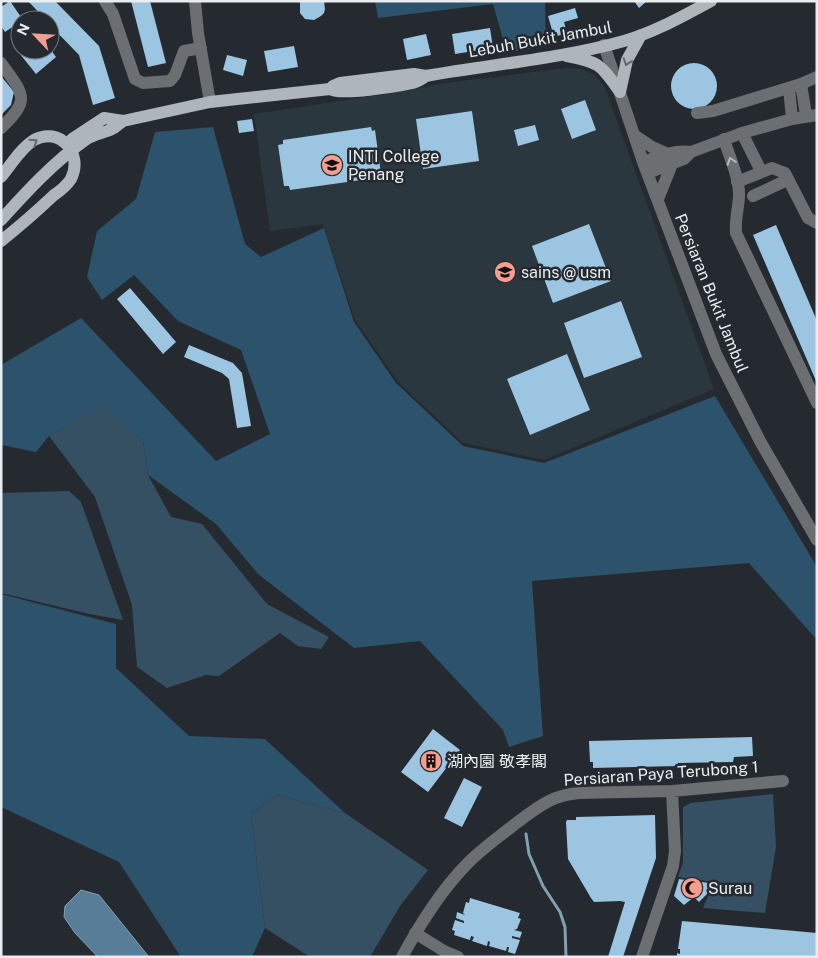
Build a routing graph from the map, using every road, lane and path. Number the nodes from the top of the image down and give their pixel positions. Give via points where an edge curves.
1 (105, 1) edge
2 (194, 1) edge
3 (711, 1) edge
4 (641, 35) junction
5 (604, 45) junction
6 (200, 48) junction
7 (561, 55) junction
8 (1, 63) edge
9 (817, 77) edge
10 (802, 84) junction
11 (789, 88) junction
12 (620, 92) junction
13 (210, 102) junction
14 (697, 113) dead end
15 (812, 115) edge
16 (792, 119) junction
17 (123, 121) junction
18 (1, 128) edge
19 (742, 133) junction
20 (634, 135) junction
21 (724, 140) junction
22 (670, 159) junction
23 (646, 168) junction
24 (761, 171) junction
25 (1, 178) edge
26 (787, 180) junction
27 (737, 182) junction
28 (753, 196) dead end
29 (658, 199) junction
30 (1, 209) edge
31 (1, 220) edge
32 (817, 223) edge
33 (1, 240) edge
34 (817, 403) edge
35 (817, 540) edge
36 (783, 781) dead end
37 (672, 791) junction
38 (415, 933) junction
39 (402, 957) edge
40 (458, 957) edge
41 (642, 957) edge

1 - 6 street via 113,14 135,79 143,83 170,81 184,50
2 - 6 street
3 - 4 main road, Lebuh Bukit Jambul
4 - 5 main road, Lebuh Bukit Jambul
4 -> 12 main road via 627,60
5 - 7 main road, Lebuh Bukit Jambul
5 - 12 street, Persiaran Bukit Jambul
6 - 13 street
7 - 12 main road via 592,61
7 - 13 main road, Lebuh Bukit Jambul via 426,76 414,83
8 - 18 street via 21,92 22,103 15,116
9 - 10 street
10 - 11 street
10 - 15 street
11 - 14 street
11 - 16 street
12 - 20 street, Persiaran Bukit Jambul
13 - 17 main road, Lebuh Bukit Jambul
15 - 16 street
16 - 19 street
17 - 30 main road, Lebuh Bukit Jambul via 104,118 88,127 67,143
17 - 31 main road, Lebuh Bukit Jambul via 113,129 87,138 68,152
19 - 21 street
19 - 24 street
20 - 22 street
20 - 23 street, Persiaran Bukit Jambul
21 - 22 street via 691,152 684,159
27 -> 21 street
22 - 23 street
22 - 29 street
23 - 29 street, Persiaran Bukit Jambul
24 - 26 street via 772,168 785,173
24 - 27 street
25 -> 33 main road, bridge via 21,152 40,137 57,139 73,152 75,165 70,181
26 - 28 street
26 - 32 street via 808,218
27 - 34 street via 736,233
29 - 35 street, Persiaran Bukit Jambul via 716,354 760,441
36 - 37 street, Persiaran Paya Terubong 1
37 - 38 street, Persiaran Paya Terubong 1 via 565,794 542,804 466,864
37 - 41 street via 673,866
38 - 39 street, Persiaran Paya Terubong 1
38 - 40 street

